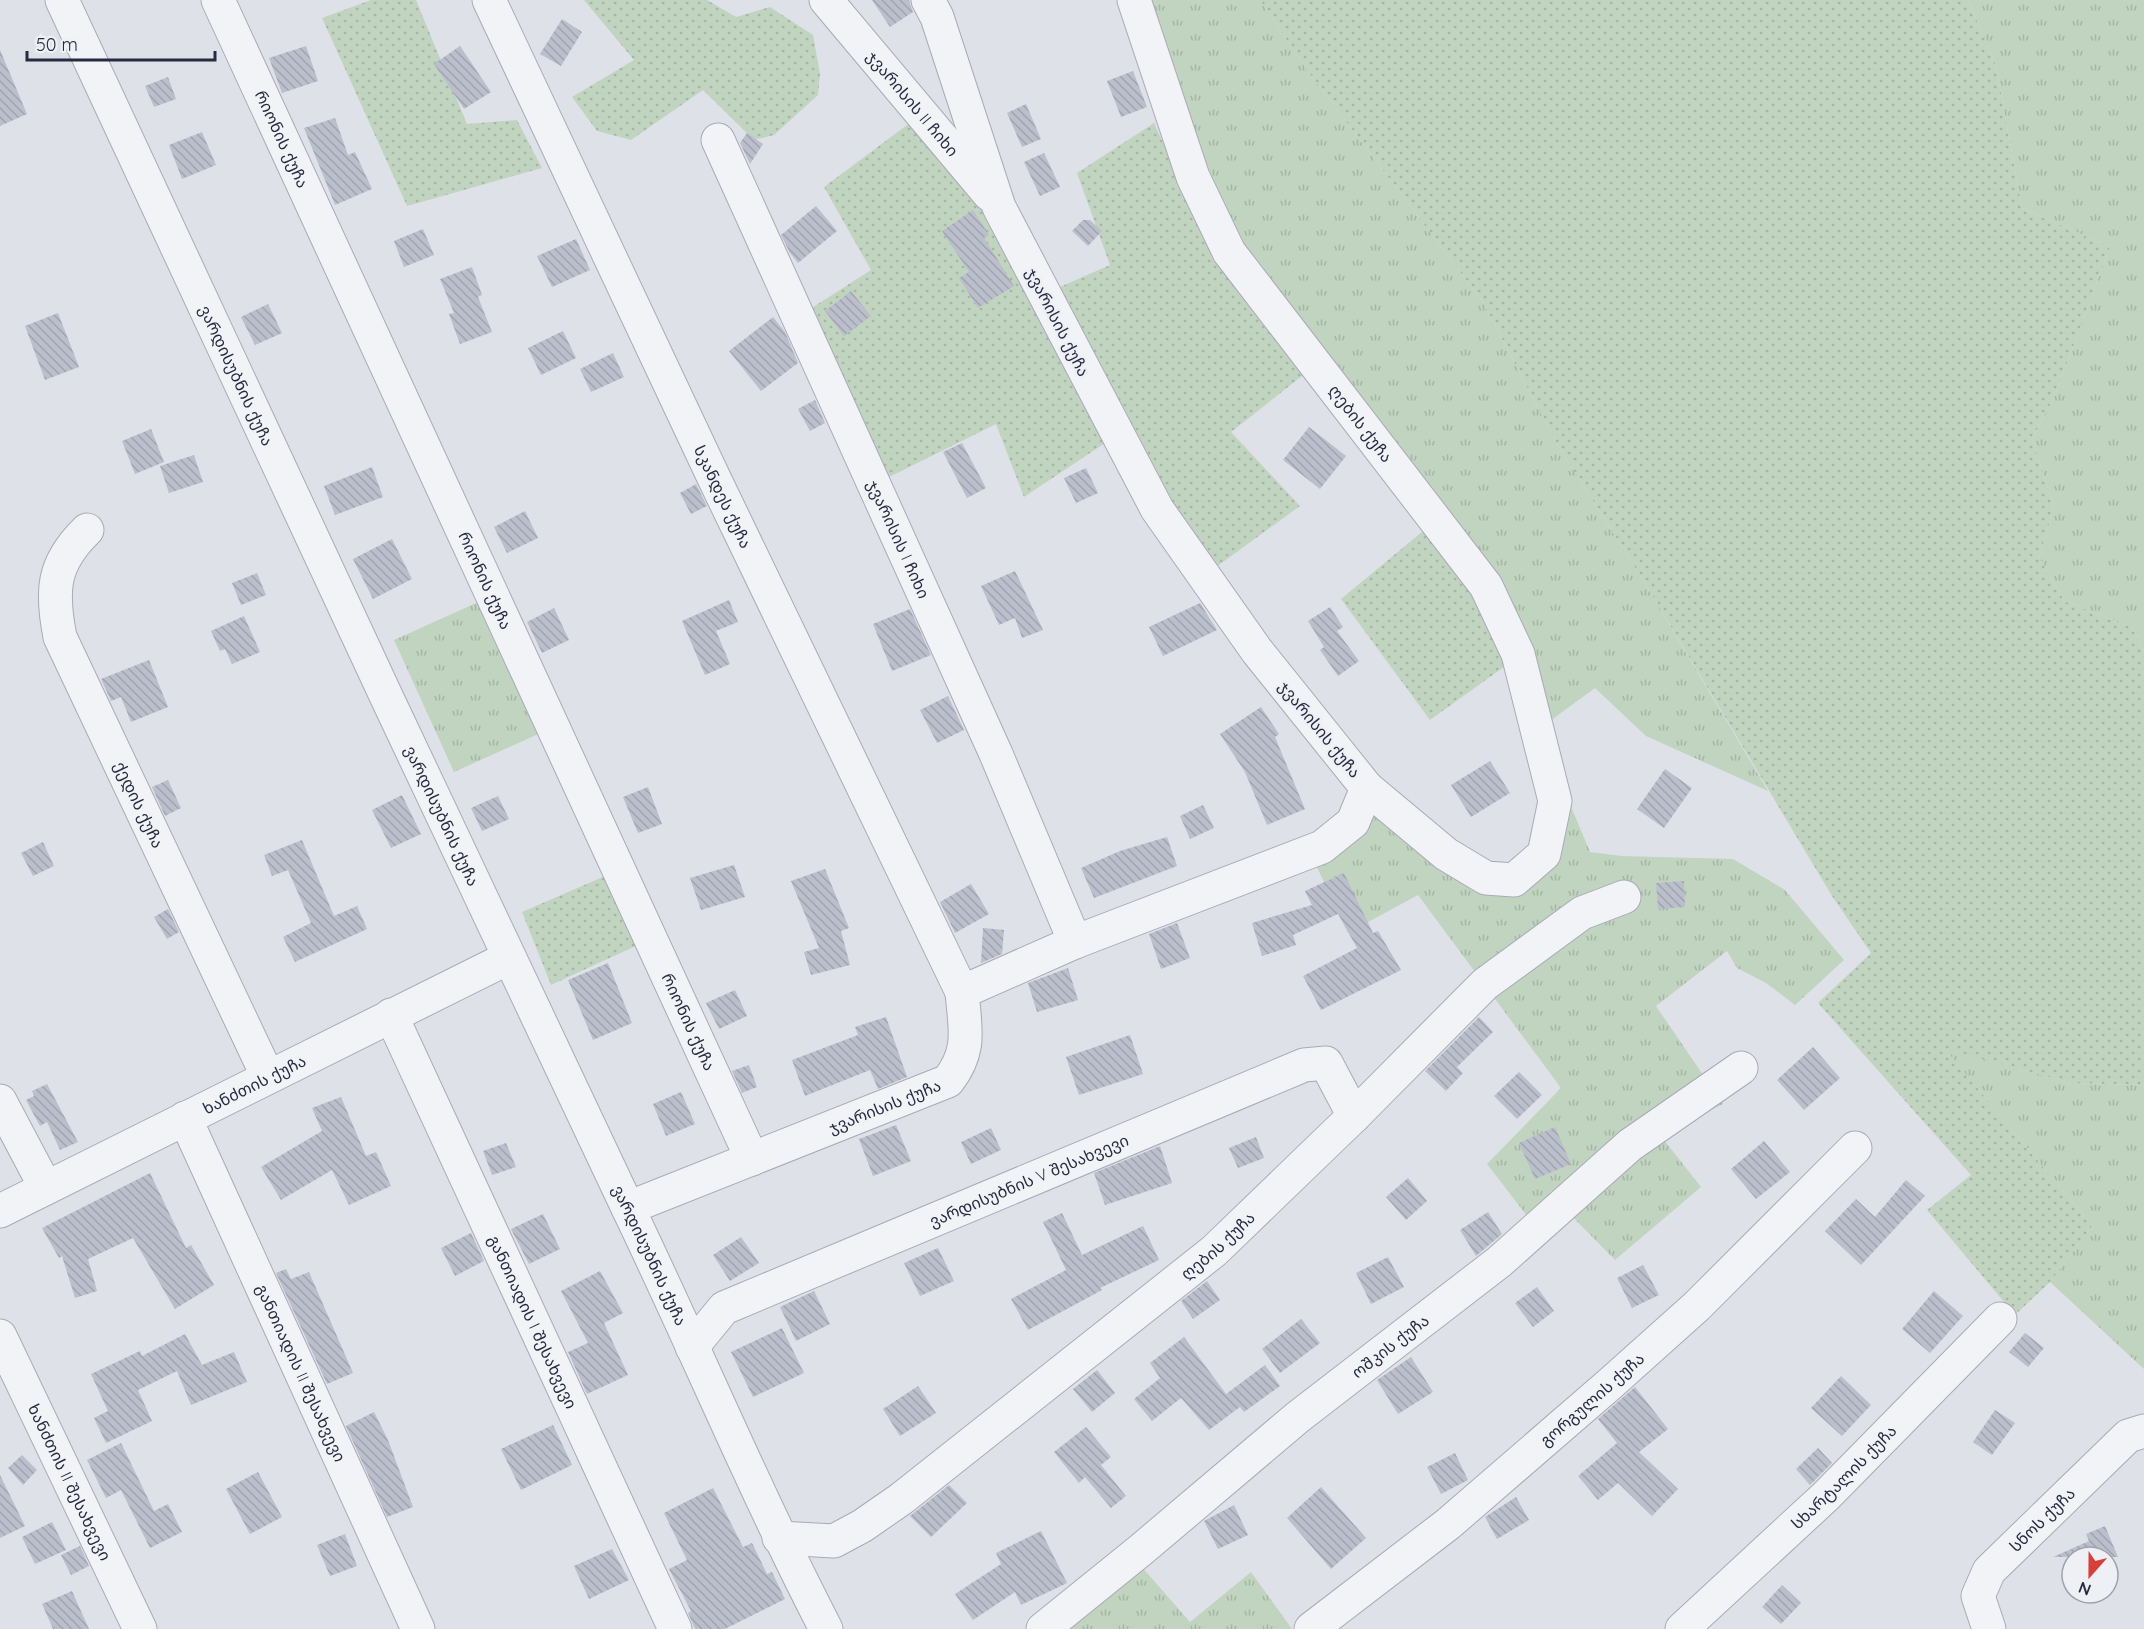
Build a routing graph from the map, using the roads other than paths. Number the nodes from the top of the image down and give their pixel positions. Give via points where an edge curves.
1 (62, 0) edge
2 (218, 0) edge
3 (489, 0) edge
4 (826, 0) edge
5 (928, 0) edge
6 (1134, 0) edge
7 (717, 140) dead end
8 (999, 207) junction
9 (87, 530) dead end
10 (1367, 788) junction
11 (1624, 897) dead end
12 (1075, 942) junction
13 (508, 958) junction
14 (962, 992) junction
15 (391, 1015) junction
16 (1741, 1068) dead end
17 (268, 1077) junction
18 (0, 1101) edge
19 (1354, 1116) junction
20 (185, 1118) junction
21 (1855, 1148) dead end
22 (752, 1159) junction
23 (46, 1188) junction
24 (628, 1208) junction
25 (0, 1211) edge
26 (2000, 1319) dead end
27 (0, 1336) edge
28 (693, 1347) junction
29 (2144, 1431) edge
30 (779, 1538) junction
31 (140, 1629) edge
32 (418, 1629) edge
33 (675, 1629) edge
34 (826, 1629) edge
35 (1043, 1629) edge
36 (1311, 1629) edge
37 (1682, 1629) edge
38 (1989, 1629) edge

1 - 13 street, ვარდისუბნის ქუჩა
2 - 22 street, რიონის ქუჩა
3 - 14 street, სკანდეს ქუჩა
4 - 8 street, ჯვარისის II ჩიხი
5 - 8 street, ჯვარისის ქუჩა
6 - 10 street, ღების ქუჩა via 1193,177 1229,252 1486,586 1518,654 1555,801 1544,854 1514,880 1486,878 1446,854
7 - 12 street, ჯვარისის I ჩიხი via 992,743
8 - 10 street, ჯვარისის ქუჩა via 1157,509 1257,651
9 - 17 street, ქედის ქუჩა via 63,559 55,583 60,637
10 - 12 street, ჯვარისის ქუჩა via 1353,822 1322,847
11 - 19 street, ღების ქუჩა via 1582,913 1485,984
12 - 14 street, ჯვარისის ქუჩა
13 - 15 street, ხანძთის ქუჩა
13 - 24 street, ვარდისუბნის ქუჩა
14 - 22 street, ჯვარისის ქუჩა via 967,1043 960,1065 948,1082
15 - 17 street, ხანძთის ქუჩა
15 - 33 street, განთიადის I შესახვევი
16 - 35 street, ოშკის ქუჩა via 1630,1145 1499,1262 1298,1417
17 - 20 street, ხანძთის ქუჩა
18 - 23 street
19 - 28 street, ვარდისუბნის V შესახვევი via 1326,1063 1304,1065 724,1308
19 - 30 street, ღების ქუჩა via 1214,1251 901,1499 834,1541
20 - 23 street, ხანძთის ქუჩა
20 - 32 street, განთიადის II შესახვევი
21 - 36 street, გორგულის ქუჩა via 1697,1306 1611,1383 1448,1524
22 - 24 street, ჯვარისის ქუჩა
23 - 25 street, ხანძთის ქუჩა
24 - 28 street, ვარდისუბნის ქუჩა
26 - 37 street, სხარტალის ქუჩა via 1826,1496
27 - 31 street, ხანძთის II შესახვევი
28 - 30 street, ვარდისუბნის ქუჩა
29 - 38 street, სნოს ქუჩა via 2128,1436 1989,1571 1978,1596
30 - 34 street, ვარდისუბნის ქუჩა

